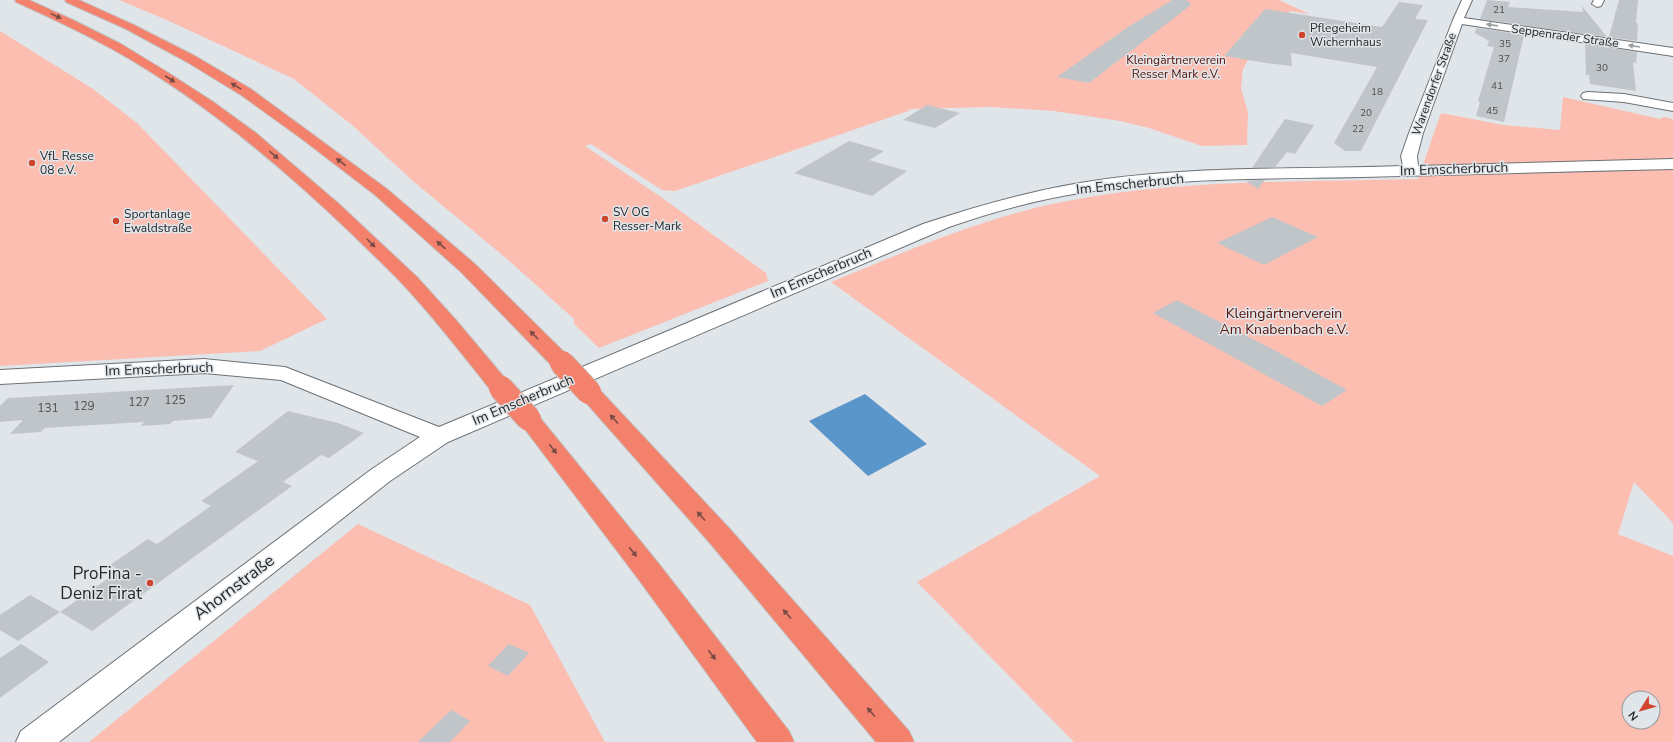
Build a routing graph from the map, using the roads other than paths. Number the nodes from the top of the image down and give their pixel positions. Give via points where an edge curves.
1 (20, 0) edge
2 (70, 0) edge
3 (1468, 0) edge
4 (1458, 20) junction
5 (1673, 52) edge
6 (1588, 96) dead end
7 (1673, 107) edge
8 (1673, 164) edge
9 (1411, 170) junction
10 (0, 377) edge
11 (439, 436) junction
12 (33, 742) edge
13 (777, 742) edge
14 (897, 742) edge

1 -> 13 highway, bridge via 94,35 206,102 266,148 335,207 416,287 529,419 650,572
14 -> 2 highway, bridge via 719,535 562,363 468,268 382,192 246,92 130,27
3 - 4 street, Warendorfer Straße
5 -> 4 street, Seppenrader Straße
4 - 9 street, Warendorfer Straße via 1409,156
6 - 7 street via 1624,98
8 - 9 street, Im Emscherbruch
9 - 11 street, Im Emscherbruch via 1145,180 1043,194 1003,203 929,228
10 - 11 street, Im Emscherbruch via 204,366 272,372 285,374
11 - 12 street, Ahornstraße via 381,475

